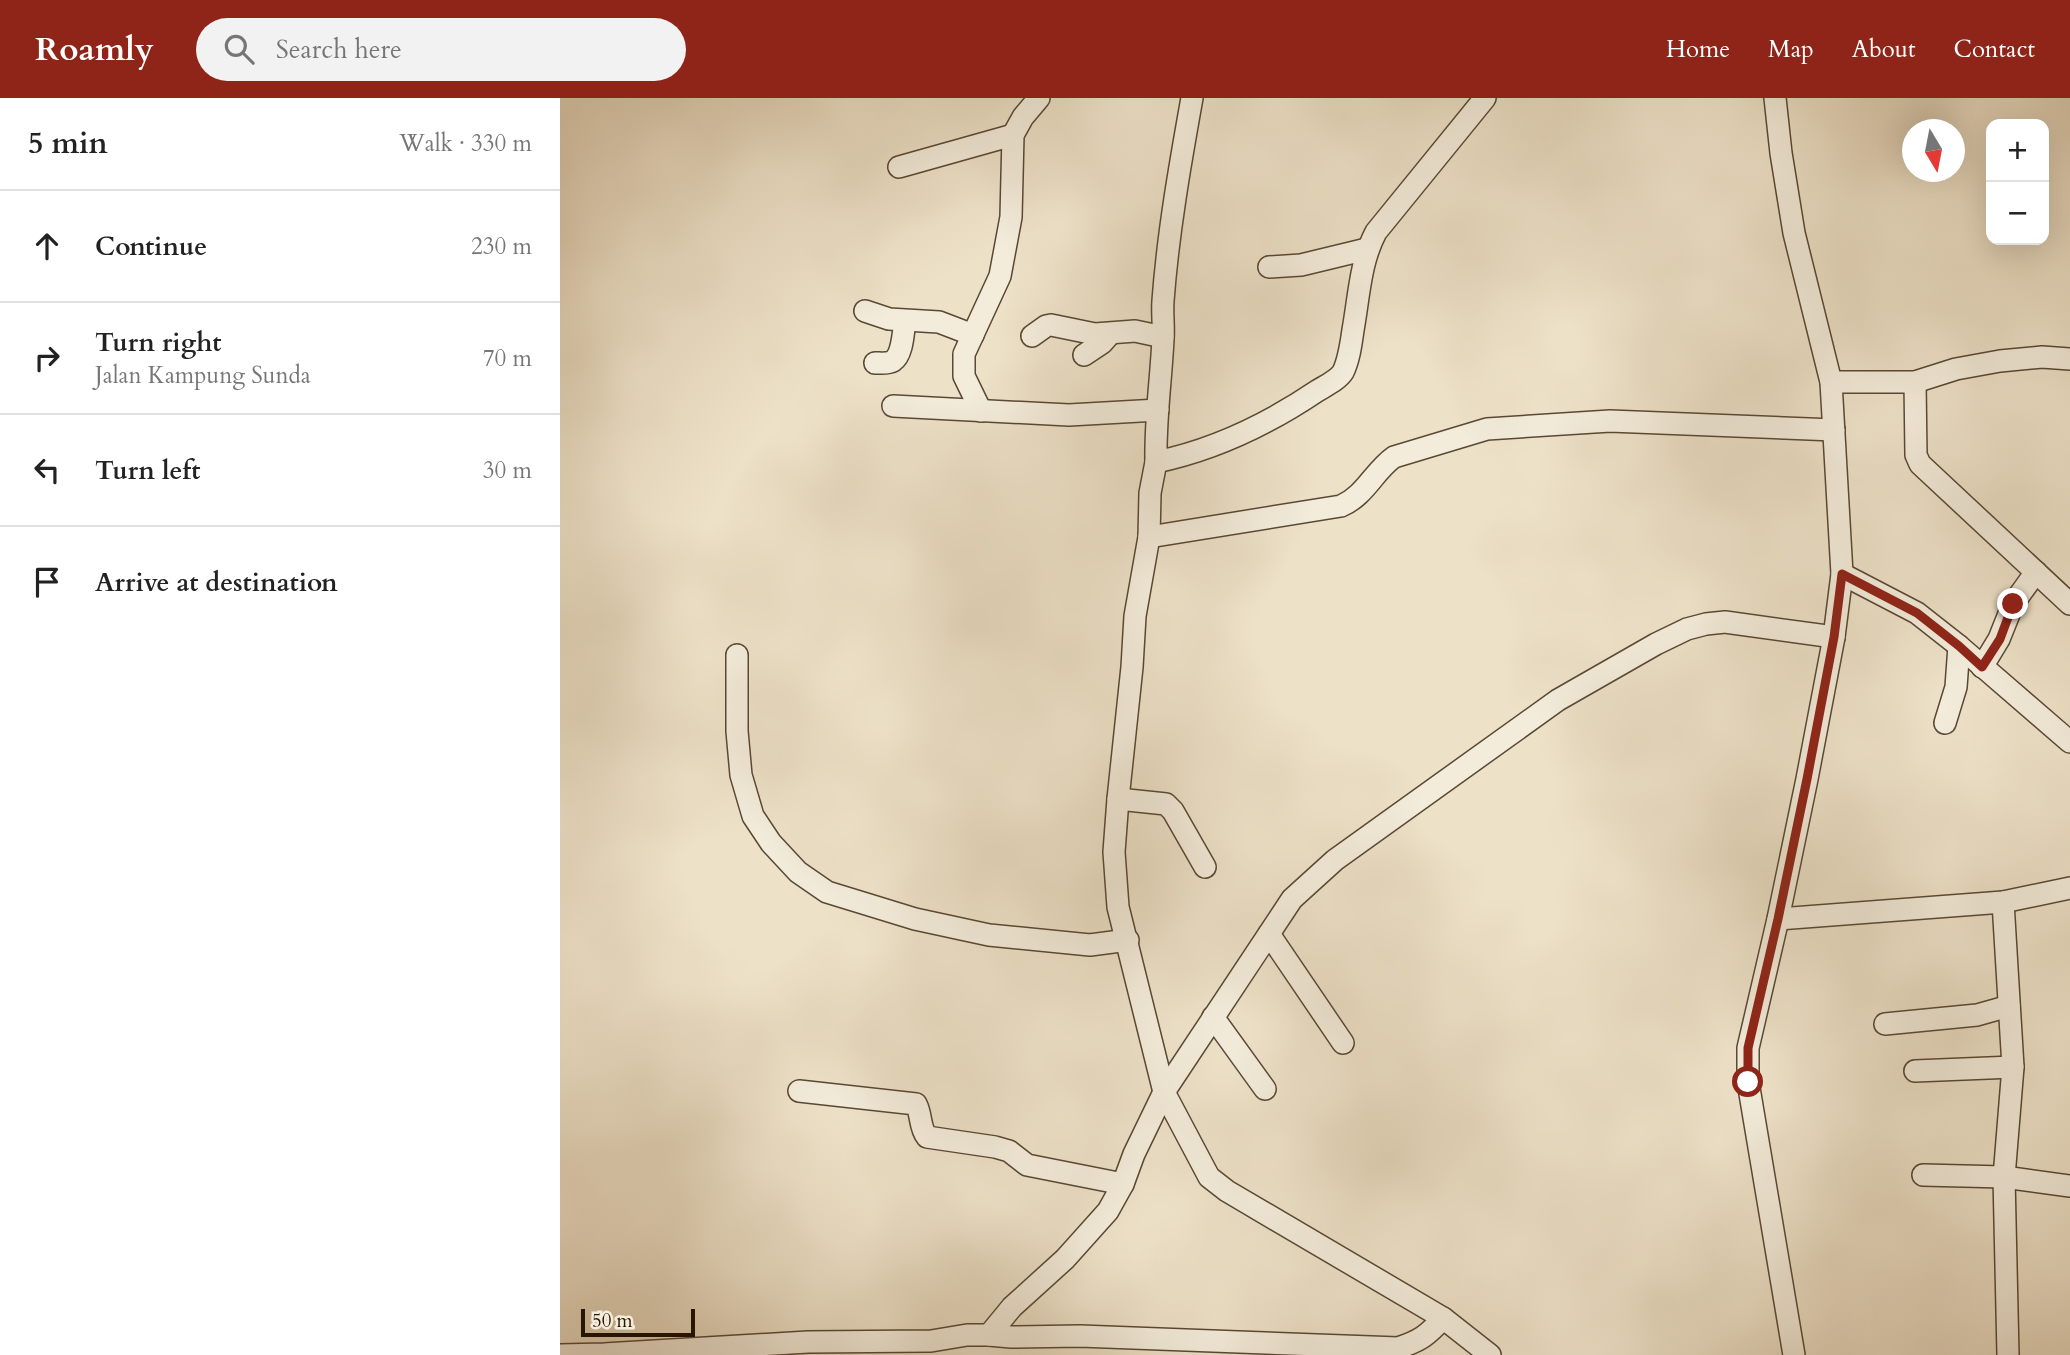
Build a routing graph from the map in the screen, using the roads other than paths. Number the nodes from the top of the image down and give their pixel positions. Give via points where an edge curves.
1 (1039, 98) edge
2 (1192, 98) edge
3 (1485, 98) edge
4 (1775, 98) edge
5 (1013, 135) junction
6 (899, 167) dead end
7 (1367, 249) junction
8 (1269, 267) dead end
9 (865, 311) dead end
10 (905, 321) junction
11 (1110, 334) junction
12 (973, 335) junction
13 (1032, 336) dead end
14 (1163, 337) junction
15 (1084, 355) dead end
16 (2070, 359) edge
17 (875, 363) dead end
18 (1831, 382) junction
19 (1915, 382) junction
20 (894, 406) dead end
21 (1157, 410) junction
22 (981, 411) junction
23 (1834, 430) junction
24 (1156, 462) junction
25 (1149, 537) junction
26 (2036, 572) junction
27 (1842, 574) junction
28 (2070, 604) edge
29 (1834, 637) junction
30 (1959, 646) junction
31 (737, 655) dead end
32 (1982, 667) junction
33 (1945, 723) dead end
34 (2070, 742) edge
35 (1118, 799) junction
36 (1205, 867) dead end
37 (2070, 888) edge
38 (2003, 902) junction
39 (1778, 919) junction
40 (1269, 934) junction
41 (1128, 940) junction
42 (2009, 1006) junction
43 (1213, 1017) junction
44 (1885, 1024) dead end
45 (1343, 1043) dead end
46 (2013, 1067) junction
47 (1915, 1071) dead end
48 (1265, 1088) dead end
49 (799, 1091) dead end
50 (1164, 1092) junction
51 (1923, 1175) dead end
52 (2004, 1177) junction
53 (1123, 1184) junction
54 (2070, 1186) edge
55 (1443, 1318) junction
56 (989, 1335) junction
57 (1009, 1346) edge
58 (931, 1348) edge
59 (1329, 1350) edge
60 (1397, 1351) edge
61 (561, 1355) edge
62 (604, 1355) edge
63 (1490, 1355) edge
64 (1794, 1355) edge
65 (2008, 1355) edge

1 - 5 street
2 - 14 street via 1166,268
3 - 7 street
4 - 18 street via 1794,233
5 - 6 street
5 - 12 street via 1011,217 1003,261
7 - 8 street via 1301,265
7 - 24 street via 1342,373 1269,421 1184,456
9 - 10 street
10 - 12 street via 939,322
10 - 17 street via 896,359
11 - 13 street via 1051,325
11 - 14 street via 1135,331
11 - 15 street
12 - 22 street via 964,354 964,376
14 - 21 street
16 - 19 street via 2000,361
18 - 19 street
18 - 23 street
19 - 26 street via 1916,456 1920,464
20 - 22 street
21 - 22 street via 1069,415
21 - 24 street
23 - 25 street via 1610,421 1487,429 1394,457 1353,501 1341,506
23 - 27 street
24 - 25 street
25 - 35 street via 1135,616
26 - 28 street
26 - 32 street via 2013,604 2000,639
27 - 29 street
27 - 30 street via 1917,613
29 - 39 street
29 - 40 street via 1725,622 1687,629 1656,644 1558,700 1335,860 1292,899
30 - 32 street
30 - 33 street via 1956,687
31 - 41 street via 741,775 753,816 798,872 827,892 915,919 989,935 1090,946
32 - 34 street
35 - 36 street via 1166,804
35 - 41 street via 1114,852 1118,907
37 - 38 street
38 - 39 street
38 - 42 street
39 - 64 street via 1747,1065
40 - 43 street
40 - 45 street
41 - 50 street
42 - 44 street via 1977,1015
42 - 46 street
43 - 48 street
43 - 50 street
46 - 47 street
46 - 52 street
49 - 53 street via 916,1104 927,1137 995,1147 1027,1165
50 - 53 street
50 - 55 street via 1209,1178
51 - 52 street
52 - 54 street
52 - 65 street
53 - 56 street via 1108,1211
55 - 60 street via 1417,1342
55 - 63 street
56 - 57 street
56 - 58 street via 967,1335
57 - 59 street via 1080,1336
58 - 62 street via 808,1342
59 - 60 street
61 - 62 street

